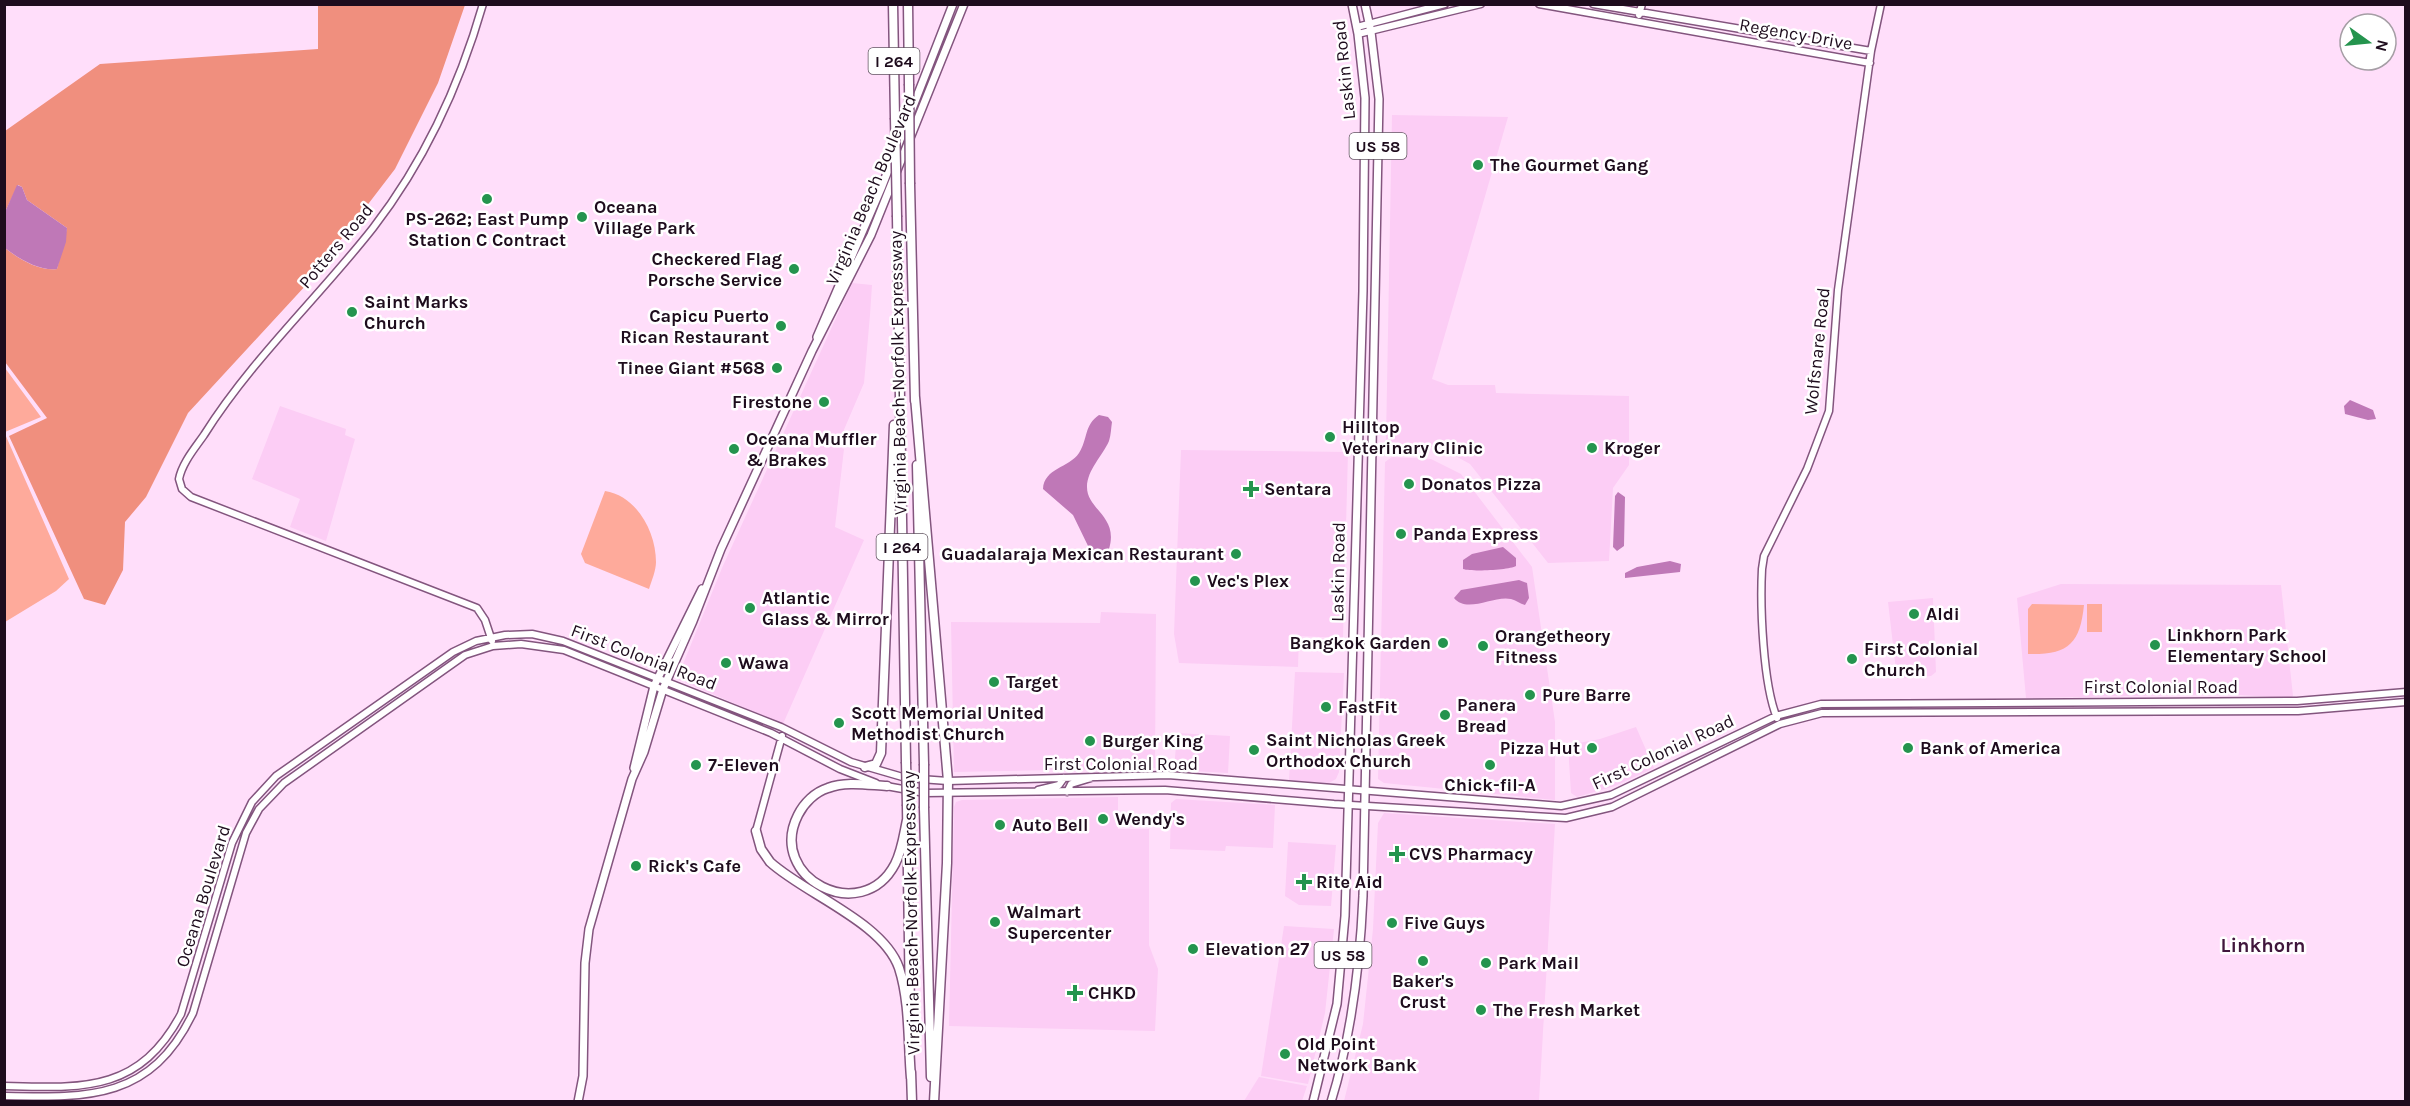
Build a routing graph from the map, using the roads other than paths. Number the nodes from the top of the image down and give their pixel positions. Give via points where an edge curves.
1 (483, 4) edge
2 (893, 4) edge
3 (908, 4) edge
4 (953, 4) edge
5 (964, 4) edge
6 (1352, 4) edge
7 (1365, 4) edge
8 (1445, 4) edge
9 (1481, 4) edge
10 (1539, 4) edge
11 (1593, 4) edge
12 (1642, 4) edge
13 (1881, 4) edge
14 (1637, 10) edge
15 (1635, 21) junction
16 (1371, 28) junction
17 (1358, 31) junction
18 (1871, 51) junction
19 (1870, 63) junction
20 (898, 332) junction
21 (812, 351) junction
22 (915, 397) junction
23 (709, 576) junction
24 (490, 637) junction
25 (493, 646) junction
26 (658, 677) junction
27 (666, 681) junction
28 (654, 686) junction
29 (663, 689) junction
30 (2406, 692) edge
31 (2406, 702) edge
32 (1776, 716) junction
33 (1780, 724) junction
34 (786, 730) junction
35 (781, 738) junction
36 (865, 767) junction
37 (1094, 776) junction
38 (1064, 778) junction
39 (632, 779) junction
40 (948, 781) junction
41 (887, 786) junction
42 (1348, 790) junction
43 (1366, 791) junction
44 (1067, 792) junction
45 (948, 793) junction
46 (1032, 793) junction
47 (1347, 805) junction
48 (1366, 806) junction
49 (907, 820) junction
50 (756, 831) joint
51 (130, 1070) junction
52 (911, 1077) junction
53 (135, 1079) junction
54 (4, 1086) edge
55 (4, 1096) edge
56 (578, 1101) edge
57 (912, 1101) edge
58 (933, 1101) edge
59 (1313, 1101) edge
60 (1331, 1101) edge

1 - 24 main road, Potters Road via 447,104 405,182 357,248 241,381 183,467 180,486 191,497 477,608
2 - 20 highway, Virginia Beach-Norfolk Expressway / I 264, bridge
3 - 22 highway, Virginia Beach-Norfolk Expressway / I 264, bridge
4 - 21 main road, Virginia Beach Boulevard
5 - 21 main road, Virginia Beach Boulevard via 876,225
6 - 17 main road, Laskin Road / US 58
7 - 16 main road, Laskin Road / US 58
8 - 16 main road
9 - 16 main road
10 - 15 main road, Regency Drive
11 - 14 main road, Regency Drive
12 - 14 main road
13 - 18 main road, Wolfsnare Road
14 - 15 main road
14 - 18 main road, Regency Drive
15 - 19 main road, Regency Drive
16 - 17 main road
16 - 43 main road, Laskin Road / US 58 via 1379,99 1380,269
17 - 42 main road, Laskin Road / US 58 via 1365,98 1364,223
18 - 19 main road, Wolfsnare Road
19 - 32 main road, Wolfsnare Road via 1835,313 1829,411 1807,469 1764,556 1762,569 1765,647
20 - 36 highway via 881,753 876,764
20 - 49 highway, Virginia Beach-Norfolk Expressway / I 264, bridge
21 - 23 main road, Virginia Beach Boulevard
22 - 40 highway
22 - 58 highway, Virginia Beach-Norfolk Expressway / I 264, bridge
23 - 26 main road, Virginia Beach Boulevard
23 - 27 main road, Virginia Beach Boulevard
24 - 25 main road
24 - 26 main road, First Colonial Road via 550,637
24 - 51 main road, Oceana Boulevard via 441,659 288,767 262,790 237,830 181,1015 161,1045
25 - 28 main road, First Colonial Road via 550,647
25 - 53 main road, Oceana Boulevard via 465,655 442,669 271,794 252,820 242,846 193,1013 170,1049
26 - 27 main road, First Colonial Road
26 - 28 main road, Virginia Beach Boulevard
27 - 29 main road, Virginia Beach Boulevard
27 - 34 main road, First Colonial Road
28 - 29 main road, First Colonial Road
28 - 39 main road, Virginia Beach Boulevard
29 - 35 main road, First Colonial Road
29 - 39 main road, Virginia Beach Boulevard
30 - 32 main road, First Colonial Road via 2297,701 1821,704
31 - 33 main road, First Colonial Road via 2298,711 1822,713
32 - 33 main road, Wolfsnare Road
32 - 43 main road, First Colonial Road via 1619,792 1586,803 1553,806
33 - 48 main road, First Colonial Road via 1619,804 1576,817
34 - 35 main road
34 - 36 main road, First Colonial Road
35 - 41 main road, First Colonial Road via 854,775
35 - 50 main road
36 - 40 main road, First Colonial Road via 906,778
37 - 38 main road, First Colonial Road
37 - 42 main road, First Colonial Road via 1167,775
37 - 44 main road via 1071,784
38 - 40 main road, First Colonial Road
38 - 46 main road via 1059,785
39 - 56 main road, Virginia Beach Boulevard via 587,939 583,1076
40 - 45 highway
41 - 45 main road, First Colonial Road
41 - 49 highway via 839,785 809,799 793,828 793,852 799,866 815,884 829,891 867,890 896,864
42 - 43 main road, First Colonial Road
42 - 47 main road, Laskin Road / US 58
43 - 48 main road, Laskin Road / US 58
44 - 46 main road, First Colonial Road
44 - 47 main road, First Colonial Road via 1165,790
45 - 46 main road, First Colonial Road
45 - 58 highway
47 - 48 main road, First Colonial Road
47 - 59 main road, Laskin Road / US 58 via 1345,924 1339,986 1327,1053
48 - 60 main road, Laskin Road / US 58 via 1358,975 1347,1041
49 - 52 highway, Virginia Beach-Norfolk Expressway / I 264
50 - 52 highway via 770,862 875,935 893,956 903,984
51 - 53 main road
51 - 54 main road, Oceana Boulevard via 83,1086
52 - 57 highway, Virginia Beach-Norfolk Expressway / I 264
53 - 55 main road, Oceana Boulevard via 94,1094 72,1097

